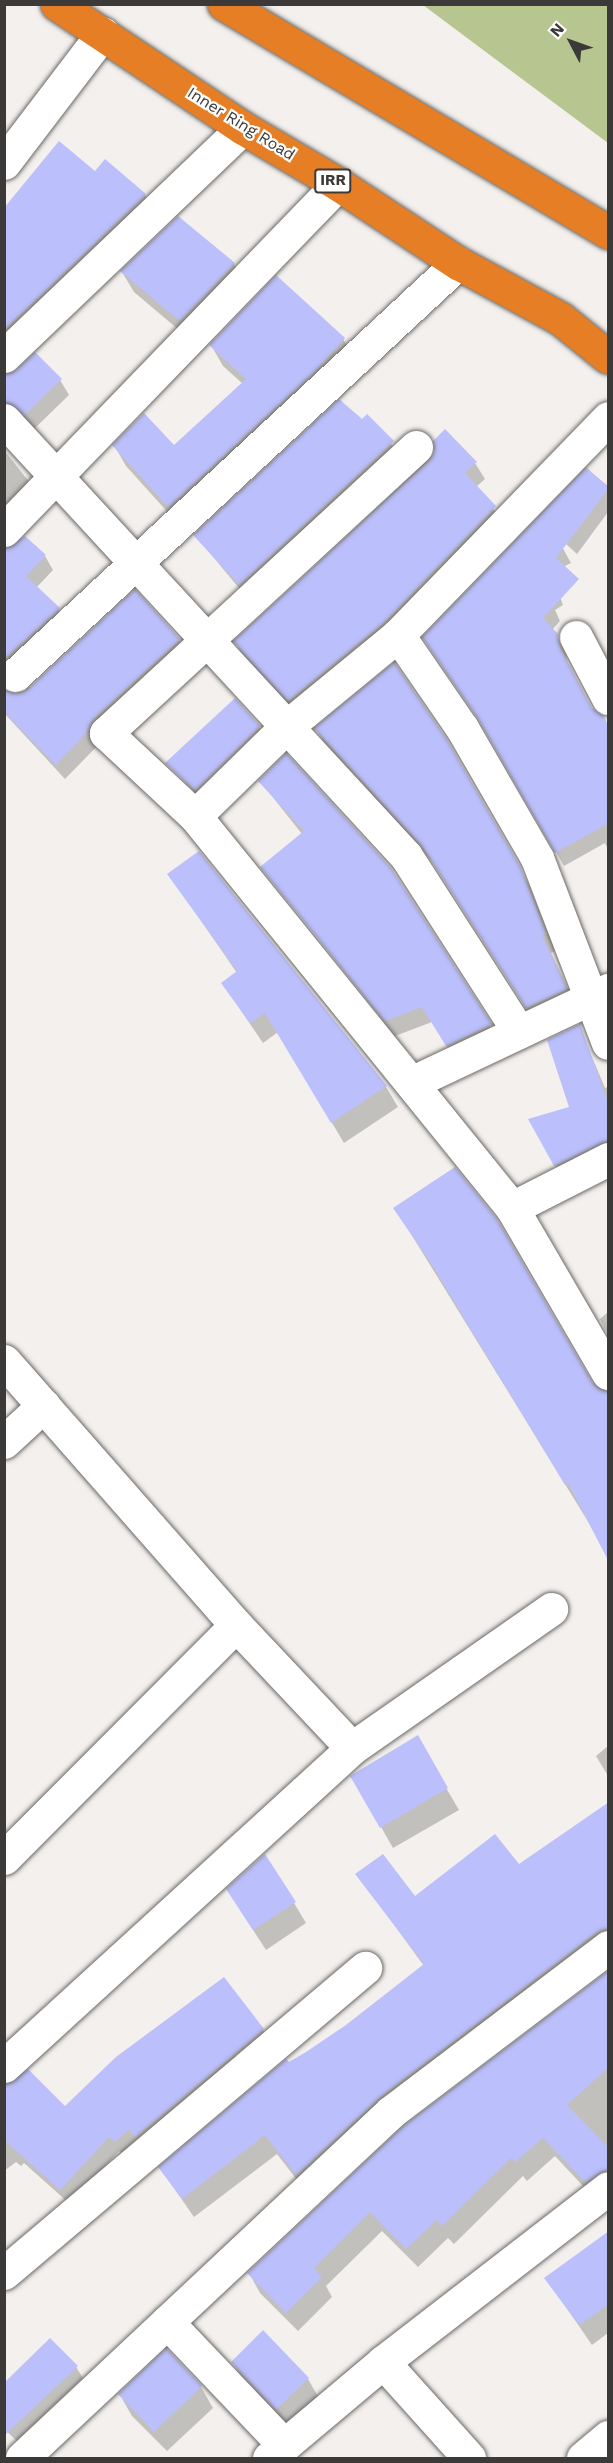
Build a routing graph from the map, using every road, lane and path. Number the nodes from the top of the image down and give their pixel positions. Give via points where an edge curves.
1 (57, 4) edge
2 (241, 9) edge
3 (103, 33) junction
4 (243, 128) junction
5 (4, 163) edge
6 (338, 184) junction
7 (609, 232) edge
8 (458, 263) junction
9 (4, 356) edge
10 (609, 357) edge
11 (609, 418) edge
12 (4, 420) edge
13 (416, 447) dead end
14 (58, 478) junction
15 (4, 530) edge
16 (133, 562) junction
17 (398, 635) junction
18 (207, 636) junction
19 (576, 637) dead end
20 (15, 675) dead end
21 (609, 698) edge
22 (286, 727) junction
23 (195, 816) junction
24 (601, 995) edge
25 (519, 1032) junction
26 (609, 1043) edge
27 (411, 1083) junction
28 (609, 1159) edge
29 (512, 1208) junction
30 (4, 1361) edge
31 (609, 1373) edge
32 (44, 1405) junction
33 (4, 1442) edge
34 (551, 1610) dead end
35 (236, 1625) junction
36 (352, 1748) junction
37 (4, 1858) edge
38 (609, 1947) edge
39 (365, 1968) dead end
40 (4, 2066) edge
41 (609, 2188) edge
42 (4, 2273) edge
43 (167, 2322) junction
44 (383, 2362) junction
45 (609, 2437) edge
46 (276, 2452) edge
47 (22, 2458) edge
48 (469, 2458) edge
49 (583, 2458) edge

1 - 3 highway, Inner Ring Road / IRR
2 - 7 highway
3 - 4 highway, Inner Ring Road / IRR
3 - 5 street
4 - 6 highway, Inner Ring Road / IRR
4 - 9 street
6 - 8 highway, Inner Ring Road / IRR
6 - 14 street
8 - 10 highway, Inner Ring Road / IRR via 561,319
8 - 16 street
11 - 17 street
12 - 14 street
13 - 18 street
14 - 15 street
14 - 16 street
16 - 18 street
16 - 20 street
17 - 22 street
17 - 24 street via 462,728 537,858
18 - 22 street
18 - 23 street via 106,733
19 - 21 street
22 - 23 street
22 - 25 street via 406,856
23 - 27 street
24 - 25 street
24 - 26 street
25 - 27 street
27 - 29 street
28 - 29 street
29 - 31 street
30 - 32 street
32 - 33 street
32 - 35 street
34 - 36 street
35 - 36 street
35 - 37 street
36 - 40 street
38 - 43 street via 391,2112
39 - 42 street
41 - 44 street
43 - 46 street
43 - 47 street
44 - 46 street
44 - 48 street
45 - 49 street

